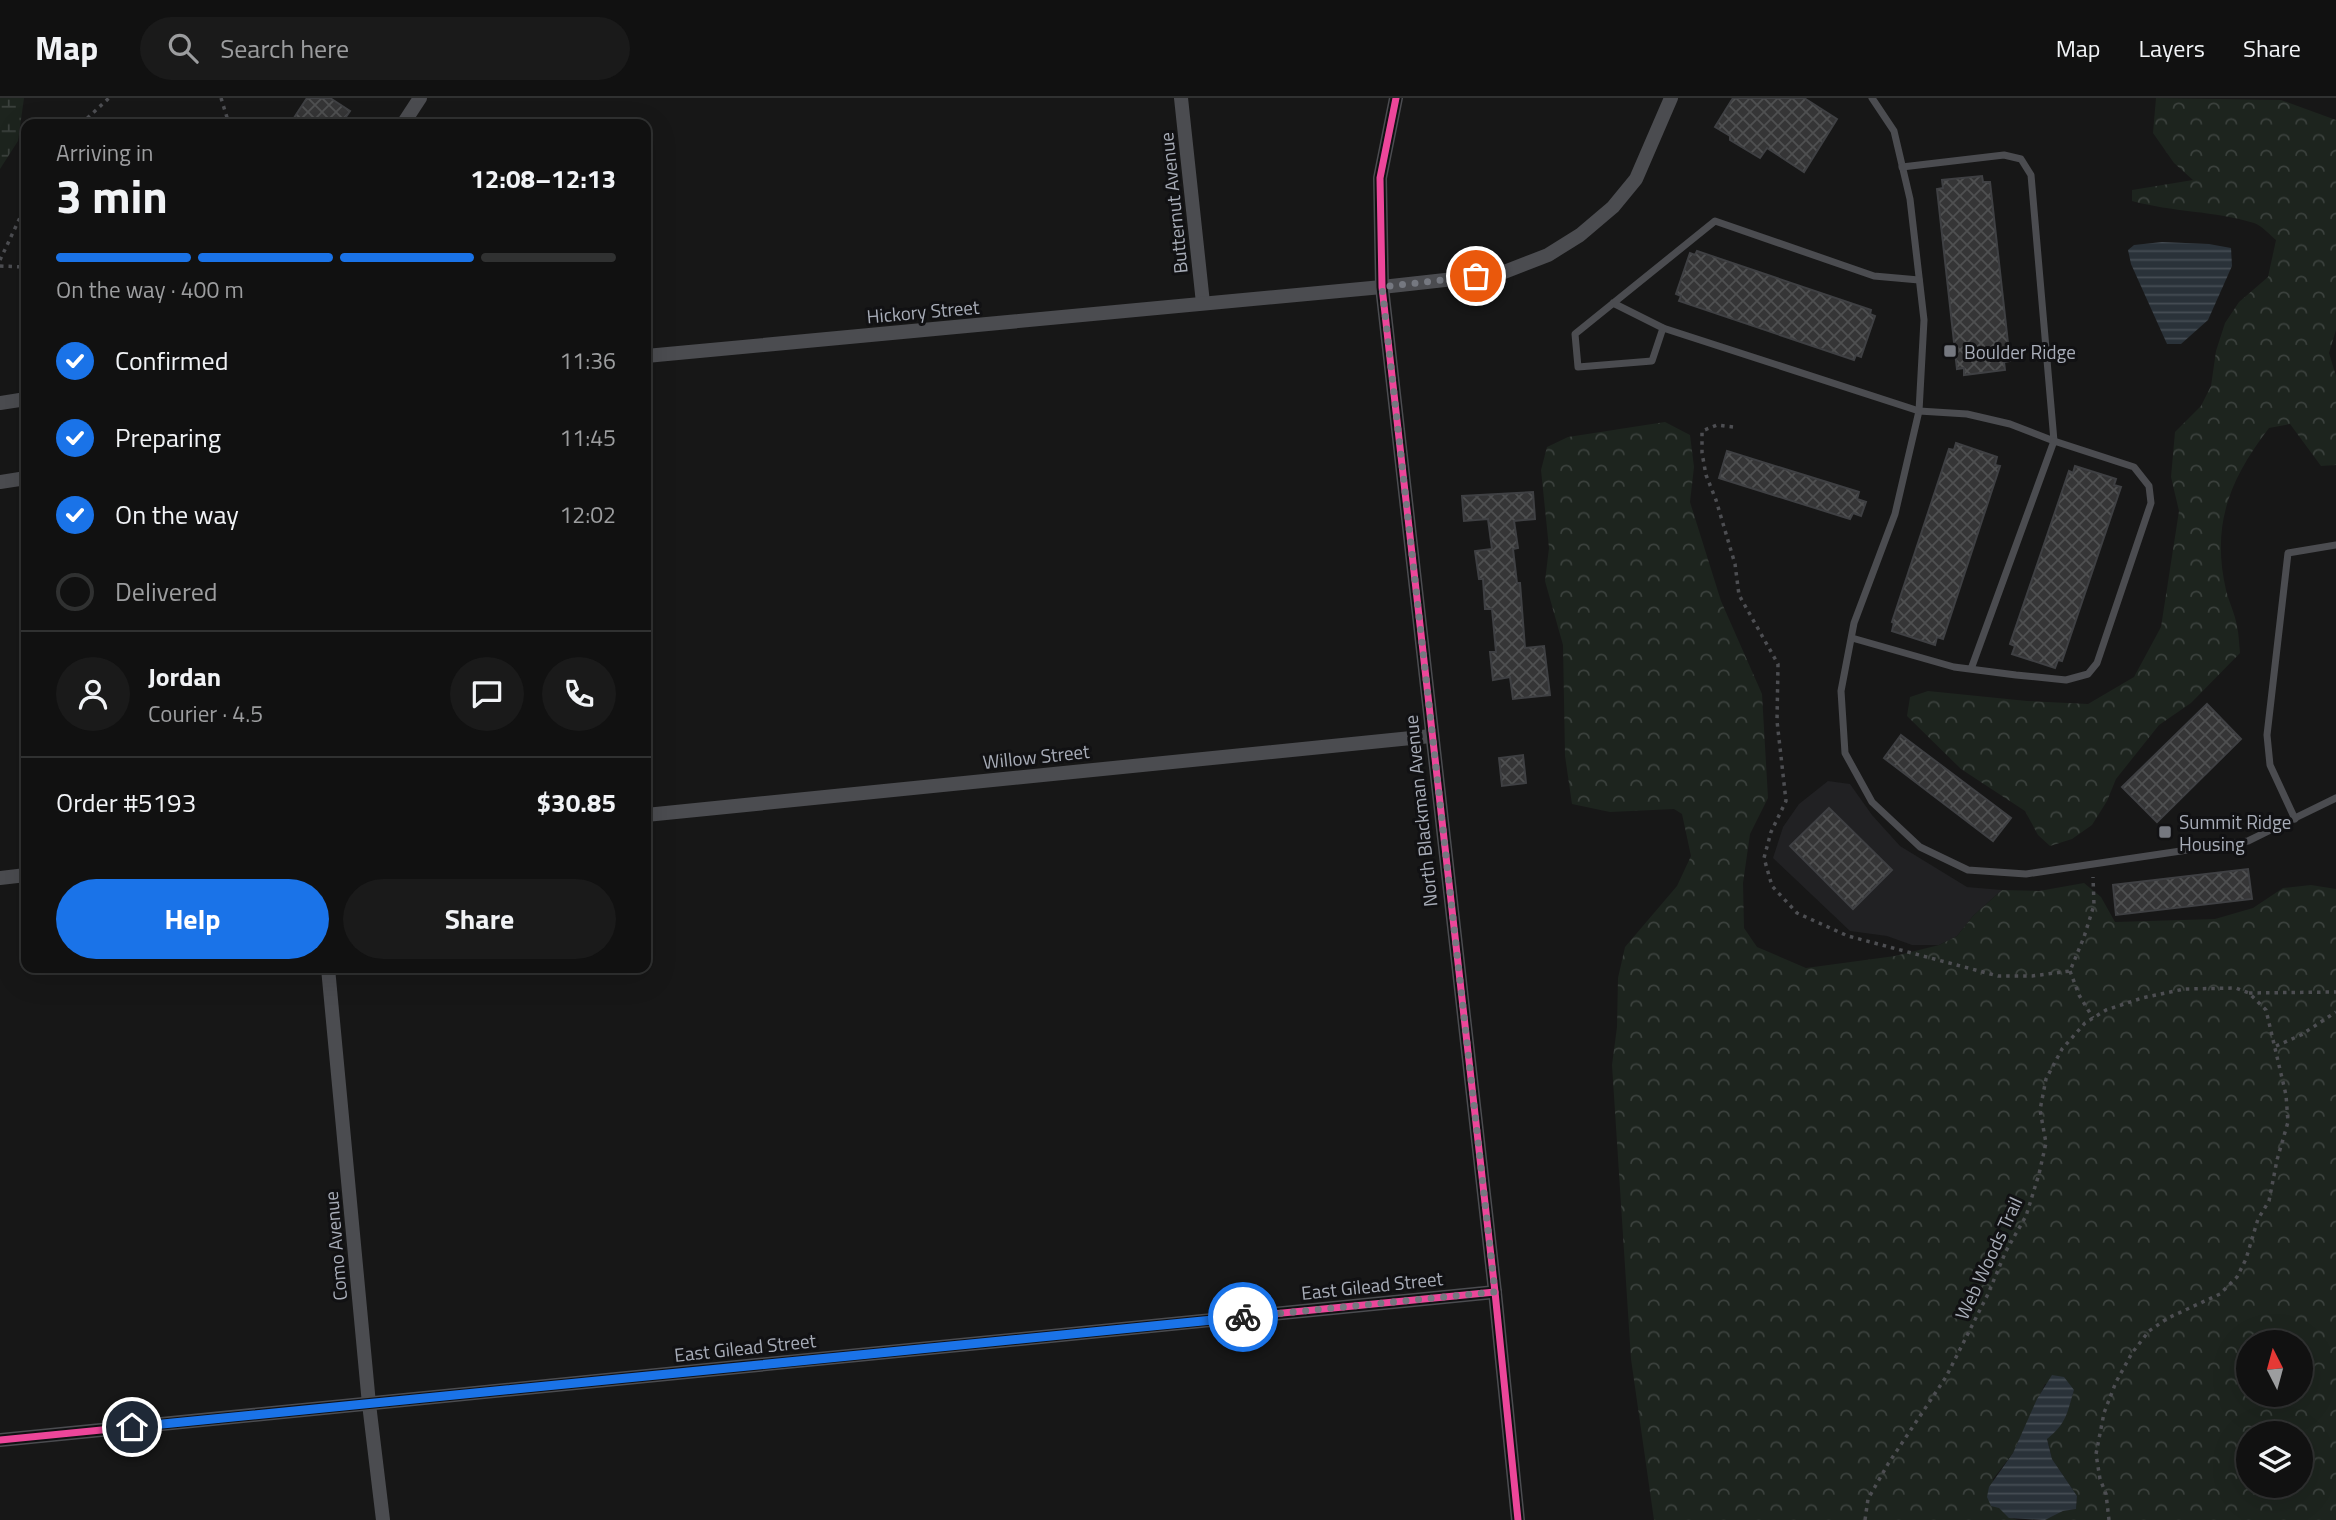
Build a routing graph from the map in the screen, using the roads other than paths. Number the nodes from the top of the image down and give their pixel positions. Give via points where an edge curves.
1 (420, 98) edge
2 (1181, 98) edge
3 (1396, 98) edge
4 (1671, 98) edge
5 (1872, 98) edge
6 (406, 119) edge
7 (1902, 167) junction
8 (1919, 280) junction
9 (1382, 287) junction
10 (1203, 303) junction
11 (1613, 303) junction
12 (1663, 328) junction
13 (651, 356) edge
14 (21, 399) edge
15 (0, 402) edge
16 (1919, 411) junction
17 (2054, 441) junction
18 (21, 479) edge
19 (0, 482) edge
20 (2336, 545) edge
21 (1852, 638) junction
22 (1971, 669) junction
23 (1431, 736) junction
24 (2336, 799) edge
25 (651, 814) edge
26 (2295, 819) junction
27 (21, 876) edge
28 (0, 878) edge
29 (328, 973) edge
30 (1495, 1292) junction
31 (369, 1404) junction
32 (0, 1440) edge
33 (383, 1520) edge
34 (1518, 1520) edge

1 - 6 street
2 - 10 street, Butternut Avenue
3 - 9 street, North Blackman Avenue via 1380,178
4 - 9 street via 1636,179 1613,207 1580,235 1548,255 1499,274
5 - 7 lane via 1894,131
7 - 8 lane
7 - 17 lane via 2004,155 2021,159 2031,175
8 - 11 lane via 1874,276 1714,221
8 - 16 lane via 1924,320
9 - 10 street, Hickory Street
9 - 23 street, North Blackman Avenue
10 - 13 street, Hickory Street
11 - 12 lane
11 - 12 lane via 1574,334 1578,367 1652,361
12 - 16 lane
14 - 15 street
16 - 17 lane via 1967,414
16 - 21 lane via 1895,514
17 - 22 lane
17 - 22 lane via 2134,467 2149,486 2151,503 2097,663 2088,674 2066,680
18 - 19 street
20 - 26 lane via 2288,553 2267,735 2270,765
21 - 22 lane
21 - 26 lane via 1841,691 1845,753 1881,811 1920,848 1968,870 2026,874 2248,841
23 - 25 street, Willow Street
23 - 30 street, North Blackman Avenue
24 - 26 lane
27 - 28 street
29 - 31 street, Como Avenue
30 - 31 street, East Gilead Street
30 - 34 street, North Blackman Avenue
31 - 32 street, East Gilead Street
31 - 33 street, Como Avenue

